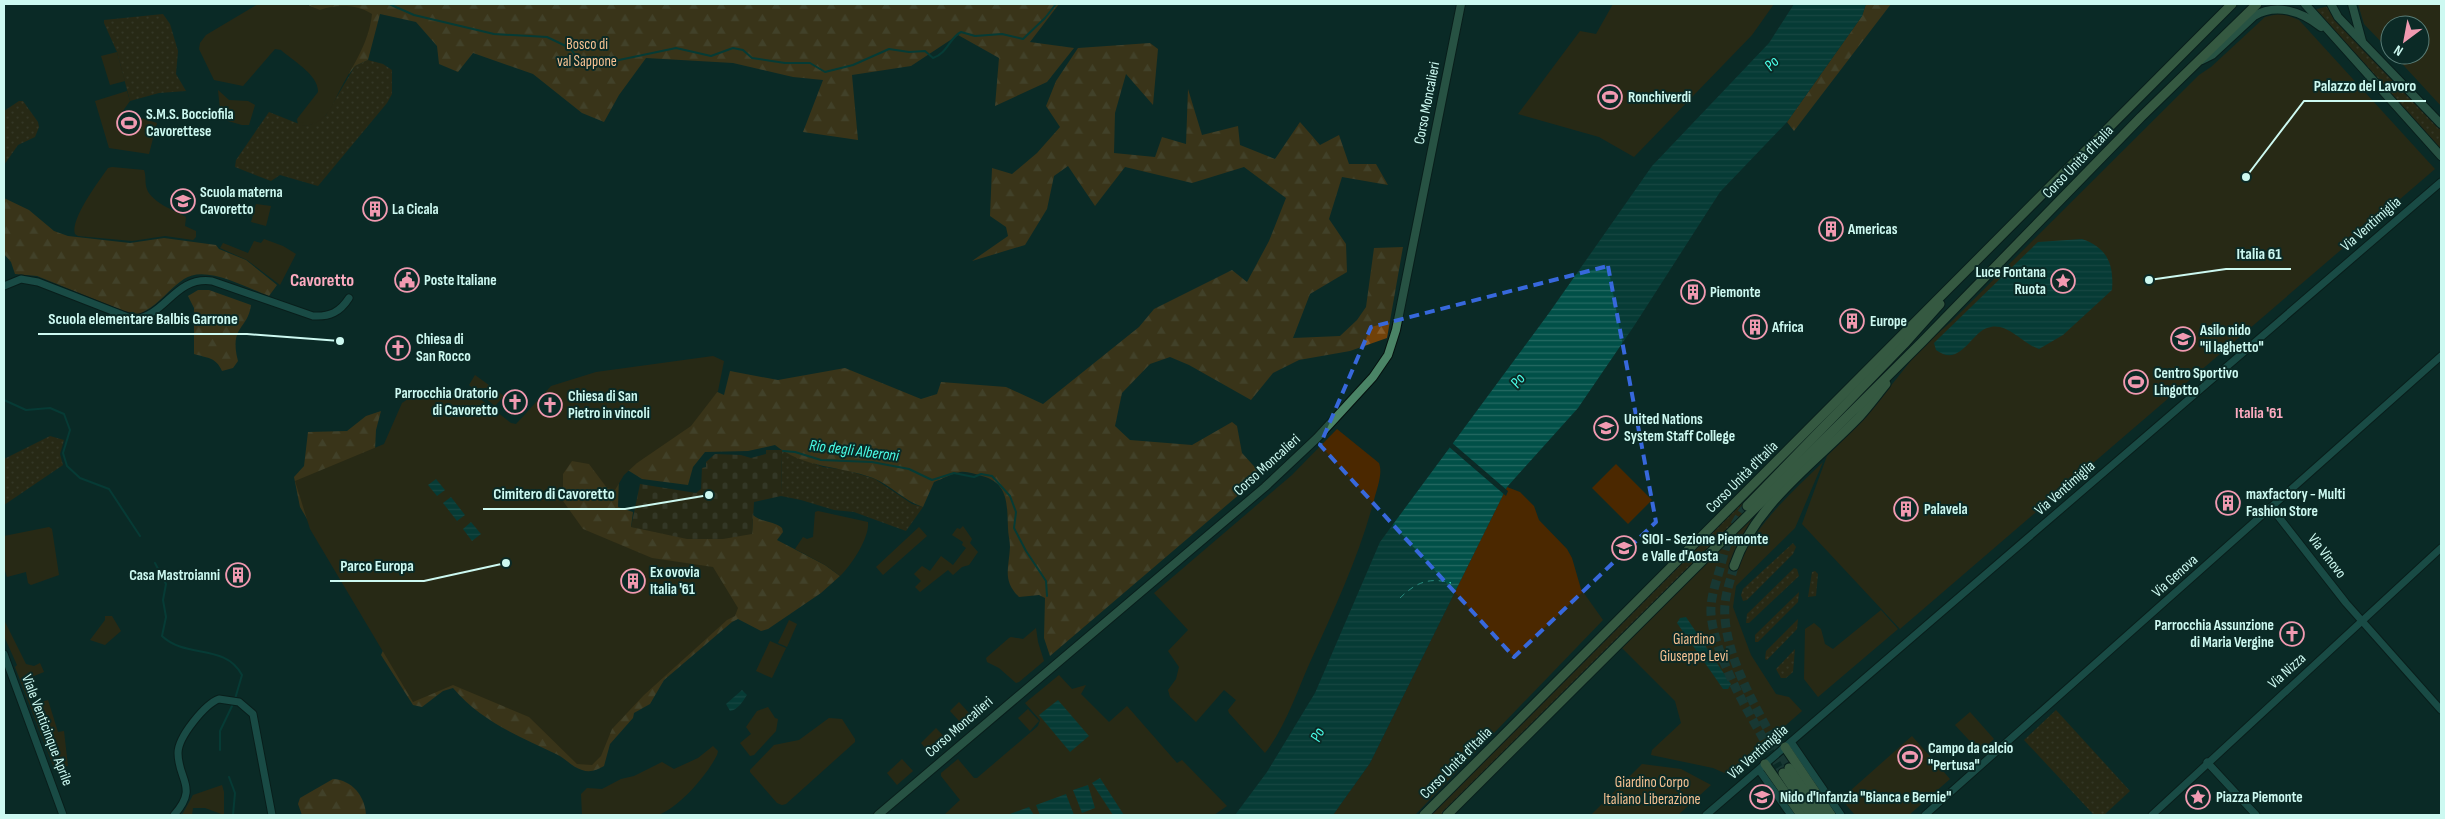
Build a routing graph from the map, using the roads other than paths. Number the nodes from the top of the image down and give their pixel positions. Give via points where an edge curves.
1 (1460, 4) edge
2 (2232, 4) edge
3 (2257, 4) edge
4 (2305, 4) edge
5 (2331, 4) edge
6 (2352, 4) edge
7 (2334, 37) junction
8 (2363, 42) junction
9 (2198, 61) junction
10 (2441, 124) edge
11 (2441, 156) edge
12 (2441, 182) edge
13 (1973, 262) junction
14 (4, 286) edge
15 (348, 298) dead end
16 (1922, 342) junction
17 (2441, 356) edge
18 (1747, 506) tunnel mouth
19 (2272, 507) junction
20 (2441, 548) edge
21 (1734, 566) tunnel mouth
22 (2362, 621) junction
23 (4, 654) edge
24 (2441, 710) edge
25 (1788, 745) junction
26 (2207, 762) junction
27 (1762, 767) junction
28 (63, 815) edge
29 (174, 815) edge
30 (272, 815) edge
31 (878, 815) edge
32 (1424, 815) edge
33 (1447, 815) edge
34 (1706, 815) edge
35 (1791, 815) edge
36 (1801, 815) edge
37 (1811, 815) edge
38 (1821, 815) edge
39 (1831, 815) edge
40 (1841, 815) edge
41 (1926, 815) edge
42 (2152, 815) edge
43 (2256, 815) edge

1 - 31 main road, Corso Moncalieri via 1396,330 1384,363 1317,438 1265,487
2 - 13 main road, Corso Unità d'Italia
3 - 9 main road, Corso Unità d'Italia
4 - 7 main road
5 - 8 main road via 2333,12
6 - 8 main road
7 - 9 main road via 2287,10 2262,11 2212,55
7 - 11 main road
8 - 10 main road
9 - 16 main road, Corso Unità d'Italia
12 - 25 street, Via Ventimiglia
13 - 18 main road, Corso Unità d'Italia via 1906,342
13 - 32 main road, Corso Unità d'Italia
14 - 15 street via 21,279 38,282 133,319 147,316 183,286 202,280 314,316 342,309
16 - 21 main road, Corso Unità d'Italia via 1860,416 1765,511 1747,536
16 - 33 main road, Corso Unità d'Italia
17 - 19 street, Via Genova
19 - 22 street, Via Vinovo
19 - 41 street, Via Genova
20 - 22 street, Via Nizza
22 - 24 street, Via Vinovo
22 - 26 street, Via Nizza
23 - 28 street, Viale Venticinque Aprile
25 - 27 street, Via Ventimiglia
25 - 39 main road
25 - 40 street
26 - 42 street, Via Nizza
26 - 43 street
27 - 34 street, Via Ventimiglia
27 - 35 street
27 - 36 main road
29 - 30 street via 186,794 186,780 178,752 181,742 208,704 231,699 247,707 254,720
37 - 38 main road via 1786,771

